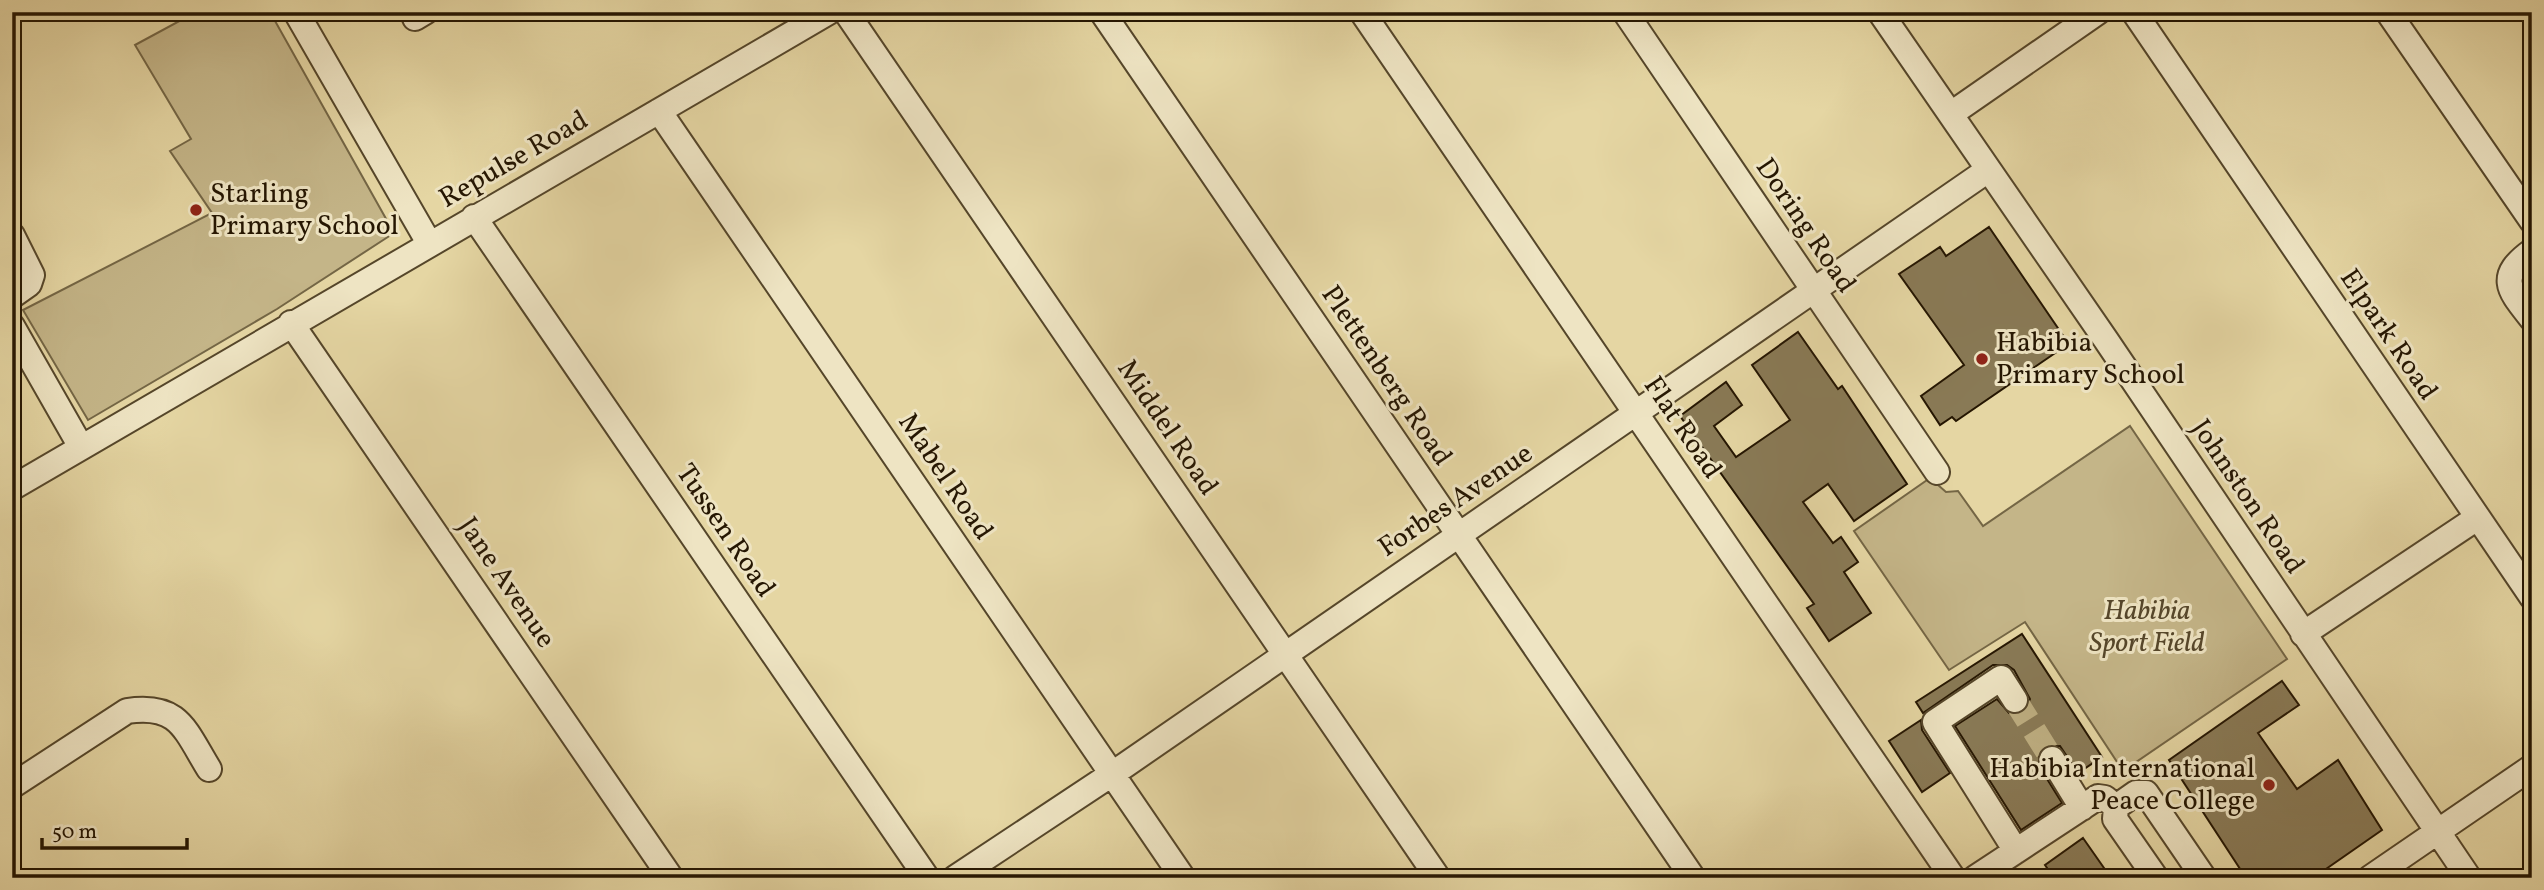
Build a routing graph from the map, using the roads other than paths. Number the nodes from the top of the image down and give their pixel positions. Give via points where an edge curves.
1 (296, 12) edge
2 (829, 12) edge
3 (846, 12) edge
4 (1102, 12) edge
5 (1362, 12) edge
6 (1625, 12) edge
7 (1880, 12) edge
8 (2098, 12) edge
9 (2134, 12) edge
10 (2388, 12) edge
11 (659, 111) junction
12 (1951, 114) junction
13 (1989, 170) junction
14 (474, 217) junction
15 (2532, 220) edge
16 (12, 235) edge
17 (429, 243) junction
18 (2532, 251) edge
19 (1813, 290) junction
20 (12, 296) edge
21 (2532, 319) edge
22 (290, 323) junction
23 (14, 331) edge
24 (1636, 413) junction
25 (81, 447) junction
26 (1937, 472) dead end
27 (12, 488) edge
28 (2477, 519) junction
29 (1459, 535) junction
30 (2532, 597) edge
31 (2303, 634) junction
32 (1285, 654) junction
33 (2015, 699) tunnel mouth
34 (2052, 758) tunnel mouth
35 (2532, 767) edge
36 (209, 769) dead end
37 (1112, 774) junction
38 (12, 786) edge
39 (2116, 807) junction
40 (2082, 808) junction
41 (2437, 832) junction
42 (2016, 851) junction
43 (671, 878) edge
44 (927, 878) edge
45 (955, 878) edge
46 (1183, 878) edge
47 (1438, 878) edge
48 (1693, 878) edge
49 (1953, 878) edge
50 (1975, 878) edge
51 (2156, 878) edge
52 (2204, 878) edge
53 (2370, 878) edge
54 (2469, 878) edge

1 - 17 street
2 - 11 street, Repulse Road
3 - 32 street, Middel Road
4 - 29 street, Plettenberg Road
5 - 24 street, Flat Road
6 - 19 street, Doring Road
7 - 12 street, Johnston Road
8 - 12 street
9 - 28 street, Elpark Road
10 - 15 street
11 - 14 street, Repulse Road
11 - 37 street, Mabel Road
12 - 13 street, Johnston Road
13 - 19 street, Forbes Avenue
13 - 31 street, Johnston Road
14 - 17 street, Repulse Road
14 - 44 street, Tussen Road
16 - 20 street via 32,275 29,284
17 - 22 street, Repulse Road
18 - 21 street via 2514,266 2509,281 2509,288
19 - 24 street, Forbes Avenue
19 - 26 street, Doring Road
22 - 25 street, Repulse Road
22 - 43 street, Jane Avenue
23 - 25 street
24 - 29 street, Forbes Avenue
24 - 49 street, Flat Road
25 - 27 street, Repulse Road
28 - 30 street, Elpark Road
28 - 31 street
29 - 32 street, Forbes Avenue
29 - 48 street, Plettenberg Road
31 - 41 street, Johnston Road
32 - 37 street, Forbes Avenue
32 - 47 street, Middel Road
33 - 42 street via 2001,678 1935,722
34 - 40 street
35 - 41 street
36 - 38 street via 183,727 169,713 149,708 127,711
37 - 45 street, Forbes Avenue
37 - 46 street, Mabel Road
39 - 40 street via 2098,797
39 - 51 street via 2115,819
39 - 52 street via 2136,793 2146,793
40 - 42 street
41 - 53 street
41 - 54 street, Johnston Road
42 - 50 street

